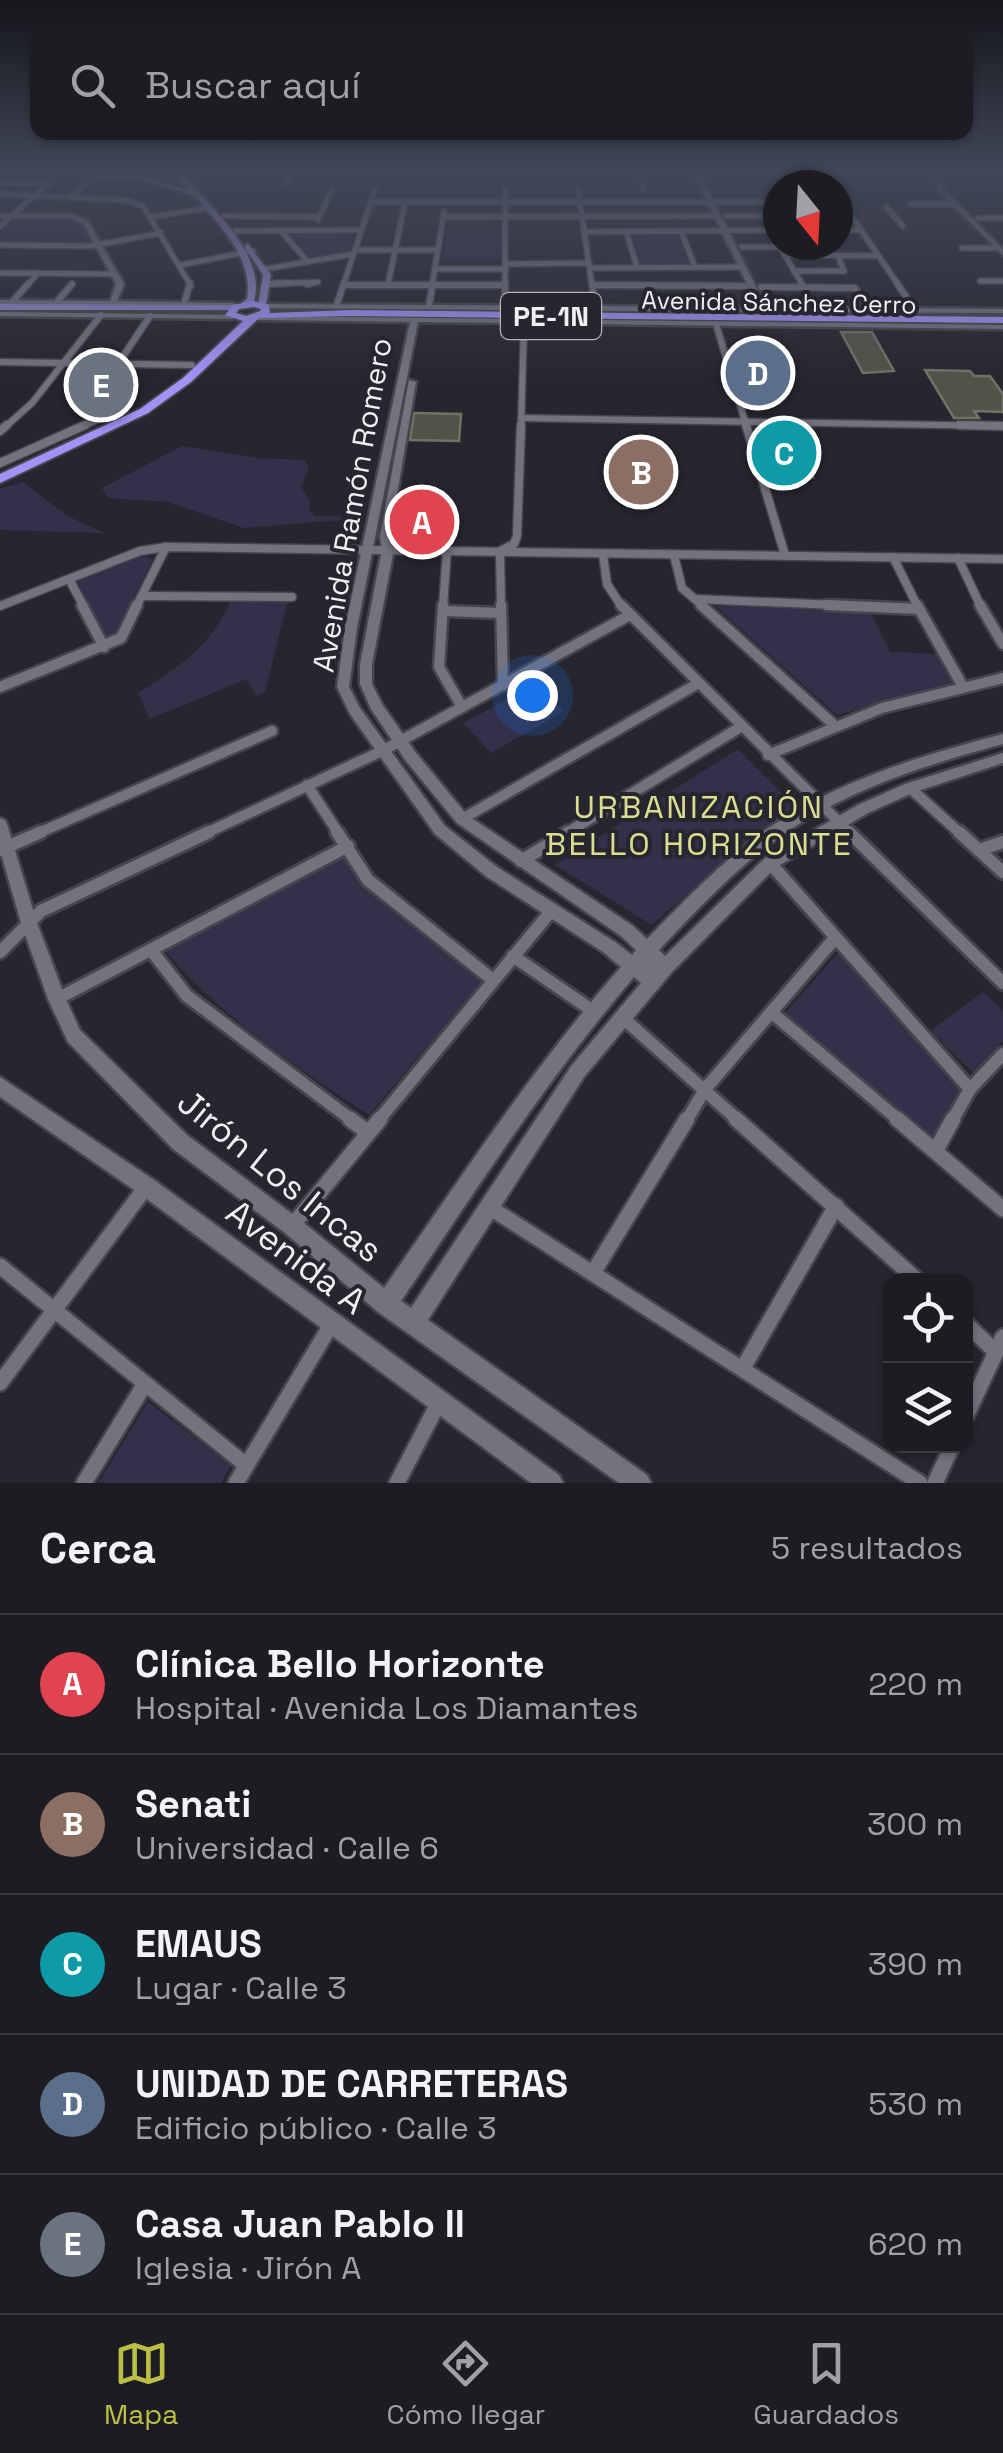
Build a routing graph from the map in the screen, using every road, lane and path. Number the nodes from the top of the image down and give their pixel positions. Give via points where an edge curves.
1 (97, 241) edge
2 (116, 241) edge
3 (166, 241) edge
4 (238, 241) edge
5 (242, 241) edge
6 (290, 241) edge
7 (357, 241) edge
8 (398, 241) edge
9 (439, 241) edge
10 (505, 241) edge
11 (585, 241) edge
12 (629, 241) edge
13 (685, 241) edge
14 (733, 241) edge
15 (737, 241) edge
16 (868, 241) edge
17 (99, 244) junction
18 (0, 245) edge
19 (1001, 246) edge
20 (742, 247) junction
21 (763, 247) edge
22 (962, 248) dead end
23 (396, 250) junction
24 (438, 250) junction
25 (248, 252) junction
26 (354, 252) junction
27 (853, 256) edge
28 (878, 256) junction
29 (788, 260) edge
30 (840, 260) edge
31 (308, 262) junction
32 (743, 263) junction
33 (181, 264) junction
34 (589, 265) junction
35 (506, 266) junction
36 (637, 267) junction
37 (695, 267) junction
38 (436, 269) junction
39 (266, 270) junction
40 (794, 270) junction
41 (0, 273) edge
42 (38, 273) junction
43 (115, 274) junction
44 (980, 281) dead end
45 (1003, 281) edge
46 (72, 284) dead end
47 (268, 284) junction
48 (307, 284) dead end
49 (344, 284) junction
50 (388, 285) junction
51 (433, 285) junction
52 (505, 285) junction
53 (592, 285) junction
54 (752, 286) junction
55 (762, 287) junction
56 (804, 288) junction
57 (12, 302) junction
58 (56, 302) junction
59 (113, 303) junction
60 (140, 304) junction
61 (338, 304) junction
62 (430, 304) junction
63 (500, 306) junction
64 (596, 307) junction
65 (610, 307) junction
66 (182, 308) junction
67 (869, 310) junction
68 (893, 310) junction
69 (915, 310) junction
70 (0, 311) edge
71 (236, 311) junction
72 (968, 311) joint
73 (164, 312) junction
74 (259, 312) junction
75 (448, 312) junction
76 (351, 313) junction
77 (768, 315) junction
78 (101, 316) junction
79 (150, 316) junction
80 (694, 317) junction
81 (844, 317) junction
82 (650, 318) junction
83 (397, 320) junction
84 (418, 320) junction
85 (1001, 320) edge
86 (524, 322) junction
87 (716, 324) junction
88 (898, 326) junction
89 (221, 342) junction
90 (0, 362) edge
91 (65, 363) junction
92 (118, 364) junction
93 (192, 365) junction
94 (521, 418) junction
95 (743, 422) junction
96 (105, 424) junction
97 (1003, 426) edge
98 (0, 431) edge
99 (392, 462) junction
100 (0, 463) edge
101 (0, 471) edge
102 (0, 479) edge
103 (166, 547) junction
104 (370, 549) junction
105 (388, 549) junction
106 (447, 550) junction
107 (500, 551) junction
108 (603, 554) junction
109 (674, 555) junction
110 (785, 555) junction
111 (893, 557) junction
112 (958, 558) junction
113 (1003, 558) edge
114 (69, 579) junction
115 (142, 596) junction
116 (292, 597) dead end
117 (693, 599) junction
118 (0, 606) edge
119 (919, 609) junction
120 (444, 611) junction
121 (502, 613) junction
122 (628, 616) junction
123 (1003, 644) edge
124 (104, 647) junction
125 (1003, 678) edge
126 (697, 684) junction
127 (503, 685) junction
128 (962, 685) junction
129 (0, 687) edge
130 (462, 707) junction
131 (832, 723) junction
132 (739, 728) junction
133 (272, 731) dead end
134 (1003, 739) edge
135 (401, 741) junction
136 (384, 750) junction
137 (768, 756) junction
138 (1003, 758) edge
139 (307, 785) junction
140 (910, 788) junction
141 (822, 807) junction
142 (462, 819) junction
143 (838, 823) junction
144 (0, 824) edge
145 (1003, 842) edge
146 (348, 846) junction
147 (4, 848) edge
148 (979, 850) junction
149 (520, 861) junction
150 (770, 863) junction
151 (1003, 872) edge
152 (552, 910) junction
153 (29, 923) junction
154 (835, 938) junction
155 (647, 949) junction
156 (151, 950) junction
157 (0, 952) edge
158 (513, 956) junction
159 (633, 966) junction
160 (665, 966) junction
161 (492, 980) junction
162 (652, 981) junction
163 (1003, 983) edge
164 (57, 999) junction
165 (593, 1011) junction
166 (772, 1012) junction
167 (622, 1017) junction
168 (1003, 1054) edge
169 (0, 1086) edge
170 (706, 1088) junction
171 (970, 1089) junction
172 (367, 1132) junction
173 (936, 1150) junction
174 (146, 1187) junction
175 (836, 1206) junction
176 (489, 1207) junction
177 (1003, 1209) edge
178 (292, 1226) junction
179 (0, 1266) edge
180 (910, 1273) edge
181 (592, 1274) junction
182 (386, 1304) junction
183 (53, 1312) junction
184 (413, 1324) junction
185 (331, 1325) junction
186 (973, 1328) edge
187 (999, 1344) edge
188 (742, 1368) junction
189 (0, 1383) edge
190 (145, 1384) junction
191 (439, 1401) junction
192 (973, 1401) edge
193 (949, 1453) edge
194 (246, 1465) junction
195 (84, 1483) edge
196 (236, 1483) edge
197 (397, 1483) edge
198 (552, 1483) edge
199 (639, 1483) edge
200 (920, 1483) edge
201 (935, 1483) edge

1 - 17 street
2 - 17 street
3 - 33 street
4 - 25 main road
5 - 25 main road
6 - 31 street
7 - 26 street
8 - 23 street
9 - 24 street
10 - 35 street
11 - 34 street
12 - 36 street
13 - 37 street
14 - 32 street
15 - 20 street
16 - 28 street
17 - 18 street
17 - 43 street
19 - 22 street
20 - 21 street
20 - 32 street
23 - 24 street
23 - 26 street
23 - 50 street
24 - 38 street
25 - 33 street
25 - 39 main road
25 - 71 main road via 256,282 251,300
26 - 31 street
26 - 49 street
27 - 28 street
28 - 69 street
29 - 40 street
30 - 40 street via 844,271
31 - 39 street
32 - 37 street
32 - 54 street
32 - 55 street
33 - 66 street via 192,286
34 - 35 street
34 - 36 street
34 - 53 street
35 - 38 street
35 - 52 street
36 - 37 street
38 - 51 street
39 - 47 main road
40 - 56 street
41 - 42 street
42 - 43 street
42 - 57 street
43 - 59 street via 121,288
44 - 45 street
46 - 58 street
47 - 48 street
47 - 74 main road
49 - 50 street
49 - 61 street
50 - 51 street
51 - 52 street
51 - 62 street
52 - 63 street
53 - 54 street
53 - 64 street
54 - 77 street
55 - 56 street
55 - 77 street
56 - 67 street via 855,288
57 - 58 street
57 - 70 street
58 - 59 street
59 - 60 street
60 - 66 street
60 - 73 main road
61 - 62 street, Avenida Sánchez Cerro
61 - 74 street, Avenida Sánchez Cerro
62 - 63 street, Avenida Sánchez Cerro
63 - 64 street, Avenida Sánchez Cerro
63 - 75 highway
64 - 65 street, Avenida Sánchez Cerro
65 - 77 street, Avenida Sánchez Cerro
65 - 82 highway
66 - 70 main road
66 - 71 main road
66 - 73 main road
67 - 68 street, Avenida Sánchez Cerro
67 - 77 street, Avenida Sánchez Cerro
68 - 69 street, Avenida Sánchez Cerro
68 - 81 highway
69 - 72 street, Avenida Sánchez Cerro
70 - 73 main road
70 - 78 street
71 - 73 main road
71 - 74 highway, PE-1N
71 - 74 highway, PE-1N
71 - 89 highway
72 - 85 highway
73 - 79 street
74 - 75 highway, Avenida Sánchez Cerro / PE-1N
74 - 76 highway, Avenida Sánchez Cerro / PE-1N
74 - 83 street, Avenida Sánchez Cerro
74 - 89 highway
75 - 82 highway, Avenida Sánchez Cerro / PE-1N
76 - 80 highway, Avenida Sánchez Cerro / PE-1N
76 - 83 highway
77 - 80 highway, Avenida Sánchez Cerro / PE-1N
77 - 81 highway, Avenida Sánchez Cerro / PE-1N
77 - 82 highway, Avenida Sánchez Cerro / PE-1N
77 - 87 street, Avenida Sánchez Cerro
77 - 88 street, Avenida Sánchez Cerro
78 - 79 street
78 - 91 street
79 - 92 street
80 - 82 highway
81 - 85 highway, Avenida Sánchez Cerro / PE-1N
81 - 88 highway
82 - 86 street, Avenida Sánchez Cerro
82 - 87 street, Avenida Sánchez Cerro
83 - 84 street, Avenida Sánchez Cerro
84 - 86 street, Avenida Sánchez Cerro
84 - 99 street, Avenida Ramón Romero
85 - 88 street, Avenida Sánchez Cerro
86 - 94 street
87 - 95 street
89 - 93 highway
89 - 96 highway via 187,380
90 - 91 street
91 - 92 street
91 - 98 street
92 - 93 street
93 - 96 highway
94 - 95 street
94 - 107 street via 517,536
95 - 97 street
95 - 110 street
96 - 100 street
96 - 101 highway
96 - 102 highway
99 - 104 street, Avenida Ramón Romero
99 - 105 street, Avenida Ramón Romero
103 - 104 street
103 - 114 street
103 - 115 street
104 - 105 street
104 - 136 street, Avenida Ramón Romero via 343,686
105 - 106 street
105 - 135 street, Avenida Ramón Romero via 366,684
106 - 107 street
106 - 120 street
107 - 108 street
107 - 121 street
108 - 109 street
108 - 122 street via 608,584
109 - 110 street
109 - 117 street via 682,588
110 - 111 street
111 - 112 street
111 - 119 street
112 - 113 street
112 - 123 street
114 - 118 street
114 - 124 street
115 - 116 street
115 - 124 street via 121,638
117 - 119 street
117 - 131 street
119 - 128 street
120 - 121 street
120 - 130 street via 440,667
121 - 127 street
122 - 126 street
122 - 127 street
124 - 129 street
125 - 128 street
126 - 132 street
126 - 142 street
127 - 130 street
128 - 131 street
130 - 135 street
131 - 137 street
132 - 137 street
132 - 149 street
133 - 147 street
134 - 141 street via 867,784
135 - 136 street
135 - 142 street, Avenida Ramón Romero
136 - 139 street
136 - 152 street, Avenida Ramón Romero via 440,830
137 - 141 street
138 - 140 street
139 - 146 street
139 - 153 street via 41,911
140 - 143 street
140 - 148 street
141 - 143 street
141 - 155 street via 784,827 718,879
142 - 149 street, Avenida Ramón Romero
143 - 150 street
143 - 163 street
144 - 147 street, Jirón Los Incas
145 - 148 street
146 - 156 street
146 - 161 street via 368,880
147 - 153 street, Jirón Los Incas
148 - 151 street
149 - 155 street, Avenida Ramón Romero
150 - 154 street
150 - 160 street
152 - 158 street
152 - 159 street, Avenida Ramón Romero
153 - 157 street
153 - 164 street, Jirón Los Incas
154 - 166 street
154 - 171 street
155 - 159 street
155 - 160 street, Avenida Ramón Romero
156 - 164 street
156 - 172 street via 187,996
158 - 161 street
158 - 165 street
159 - 162 street, Avenida Ramón Romero
159 - 165 street
160 - 162 street
161 - 172 street
162 - 167 street
164 - 178 street, Jirón Los Incas via 74,1036 180,1142
165 - 182 street
166 - 170 street
166 - 173 street
167 - 170 street
167 - 176 street
168 - 171 street
169 - 174 street, Avenida A
170 - 175 street
170 - 181 street
171 - 173 street
172 - 178 street
173 - 177 street
174 - 183 street
174 - 185 street, Avenida A
175 - 180 street
175 - 188 street
176 - 181 street
176 - 184 street
178 - 182 street, Jirón Los Incas
179 - 183 street
181 - 188 street
182 - 184 street, Jirón Los Incas
183 - 189 street
183 - 190 street
184 - 199 street, Jirón Los Incas
185 - 191 street, Avenida A
185 - 194 street
186 - 187 street
187 - 192 street
188 - 200 street
190 - 194 street
190 - 195 street
191 - 197 street
191 - 198 street, Avenida A
193 - 201 street
194 - 196 street

